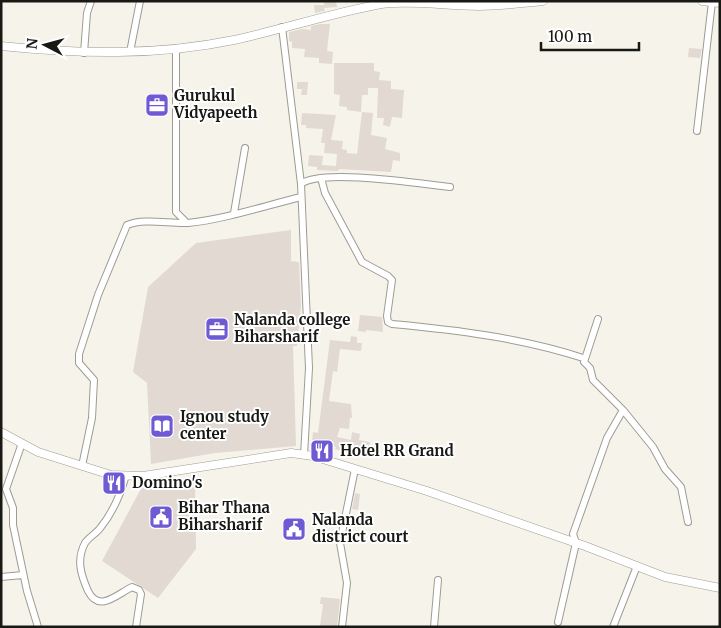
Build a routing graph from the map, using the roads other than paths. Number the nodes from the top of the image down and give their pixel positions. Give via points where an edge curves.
1 (91, 1) edge
2 (140, 1) edge
3 (543, 1) edge
4 (702, 1) edge
5 (716, 2) edge
6 (282, 27) junction
7 (1, 46) edge
8 (176, 49) junction
9 (130, 52) junction
10 (84, 53) junction
11 (697, 131) dead end
12 (246, 148) dead end
13 (321, 178) junction
14 (301, 184) junction
15 (450, 187) dead end
16 (301, 197) junction
17 (234, 213) junction
18 (187, 223) junction
19 (598, 319) dead end
20 (584, 358) junction
21 (623, 410) junction
22 (1, 432) edge
23 (22, 443) junction
24 (304, 455) junction
25 (82, 466) junction
26 (355, 469) junction
27 (126, 475) junction
28 (688, 522) dead end
29 (576, 542) junction
30 (637, 566) junction
31 (24, 575) junction
32 (1, 577) edge
33 (438, 580) dead end
34 (720, 588) edge
35 (558, 622) dead end
36 (38, 627) edge
37 (136, 627) edge
38 (342, 627) edge
39 (434, 627) edge
40 (613, 627) edge

1 - 10 street
2 - 9 street
3 - 6 main road via 479,6 431,1 383,4
4 - 5 main road
5 - 11 street
6 - 8 main road via 234,40
6 - 14 street
7 - 10 main road
8 - 9 main road
8 - 18 street via 176,212
9 - 10 main road
12 - 17 street
13 - 14 street
13 - 15 street via 362,178
13 - 20 street via 325,193 362,262 392,280 388,322 463,331
14 - 16 street
16 - 17 street
16 - 24 street via 309,368
17 - 18 street
18 - 25 street via 127,224 78,354 80,363 94,380 92,418
19 - 20 street
20 - 21 street via 593,380
21 - 28 street via 681,487
21 - 29 street via 607,438 573,534
22 - 23 main road
23 - 25 main road via 38,452
23 - 31 street via 6,489 13,508 13,524
24 - 26 main road
24 - 27 main road via 291,453 143,476
25 - 27 main road
26 - 29 main road
26 - 38 street via 340,543 347,583
27 - 37 street via 121,492 102,526 85,544 79,572 92,600 97,602 103,603 132,587 139,590
29 - 30 main road
29 - 35 street
30 - 34 main road via 665,577
30 - 40 street
31 - 32 street
31 - 36 street
33 - 39 street

